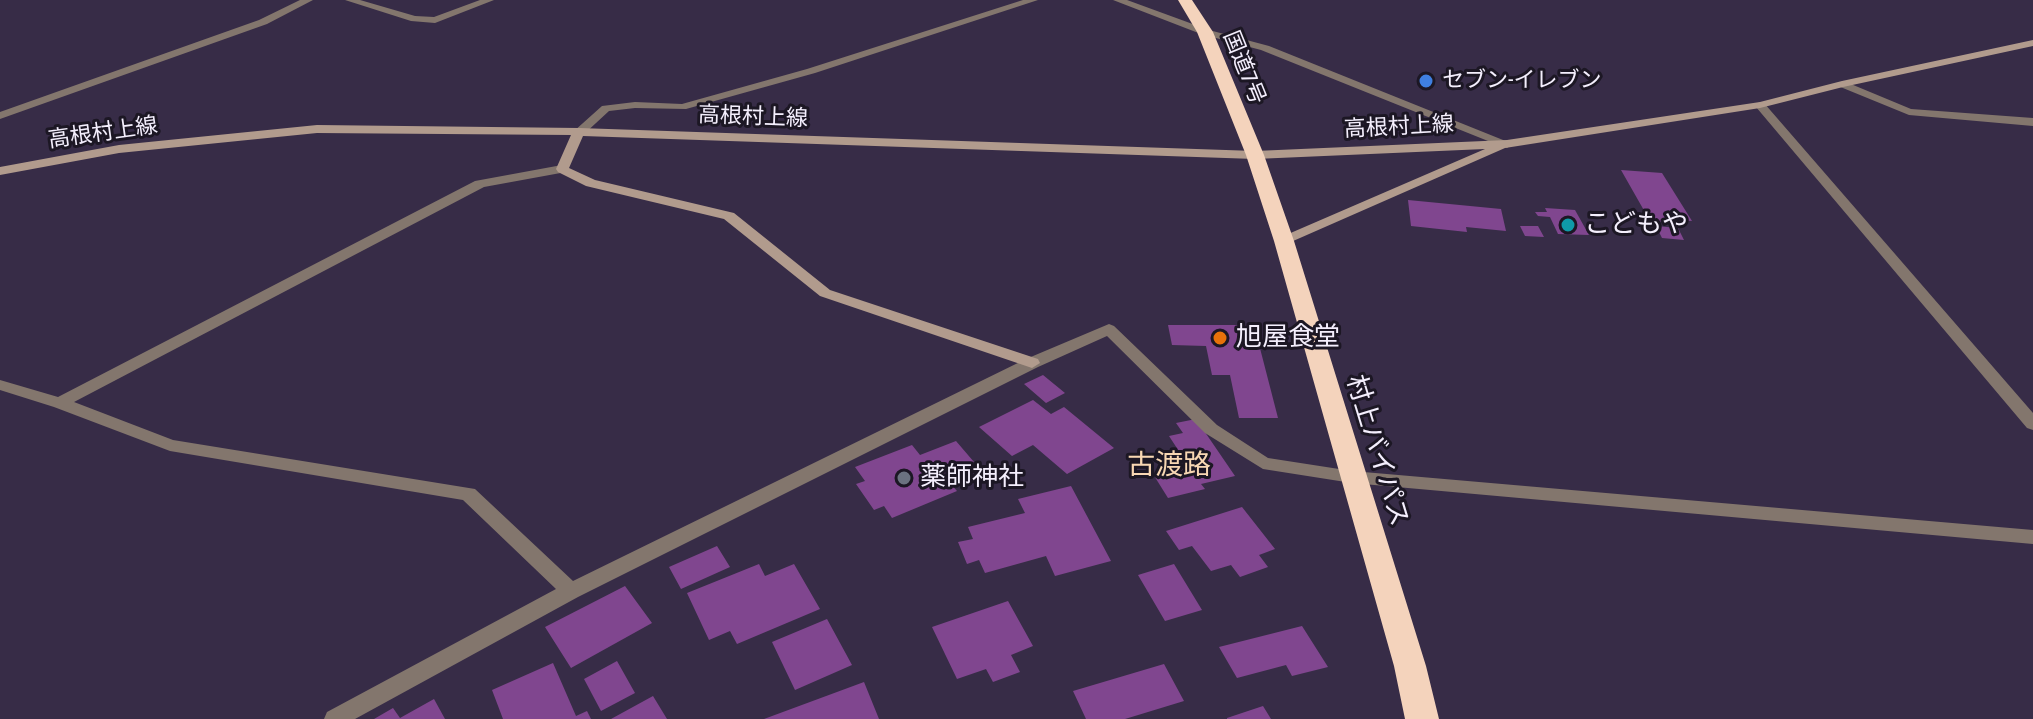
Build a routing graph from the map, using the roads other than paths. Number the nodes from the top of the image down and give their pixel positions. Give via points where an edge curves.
1 (308, 0) edge
2 (350, 0) edge
3 (489, 0) edge
4 (1033, 0) edge
5 (1118, 0) edge
6 (1185, 0) edge
7 (1205, 32) junction
8 (2033, 43) edge
9 (1842, 84) junction
10 (1760, 105) junction
11 (0, 116) edge
12 (2033, 122) edge
13 (579, 132) junction
14 (1507, 144) junction
15 (1255, 155) junction
16 (562, 169) junction
17 (0, 171) edge
18 (1284, 241) junction
19 (1032, 363) junction
20 (0, 385) edge
21 (60, 403) junction
22 (2033, 424) edge
23 (1352, 477) junction
24 (2033, 537) edge
25 (571, 591) junction
26 (335, 719) edge
27 (1422, 719) edge

1 - 11 street via 263,22
2 - 3 street via 435,20
4 - 13 street via 682,107 606,108
5 - 7 street
6 - 7 highway, 国道7号
7 - 14 street via 1265,48
7 - 15 highway, 国道7号
8 - 9 main road, 高根村上線
9 - 10 main road, 高根村上線
9 - 12 street via 1909,112
10 - 14 main road, 高根村上線
10 - 22 street
13 - 15 main road, 高根村上線
13 - 16 main road
13 - 17 main road, 高根村上線 via 317,129 119,149
14 - 15 main road, 高根村上線
14 - 18 main road, 高根村上線
15 - 18 highway, 村上バイパス
16 - 19 main road via 591,183 729,216 825,293
16 - 21 street via 480,184
18 - 23 highway, 村上バイパス
19 - 23 street via 1109,329 1211,429 1263,463
19 - 25 street
20 - 21 street
21 - 25 street via 170,445 468,494
23 - 24 street
23 - 27 highway, 村上バイパス
25 - 26 street

